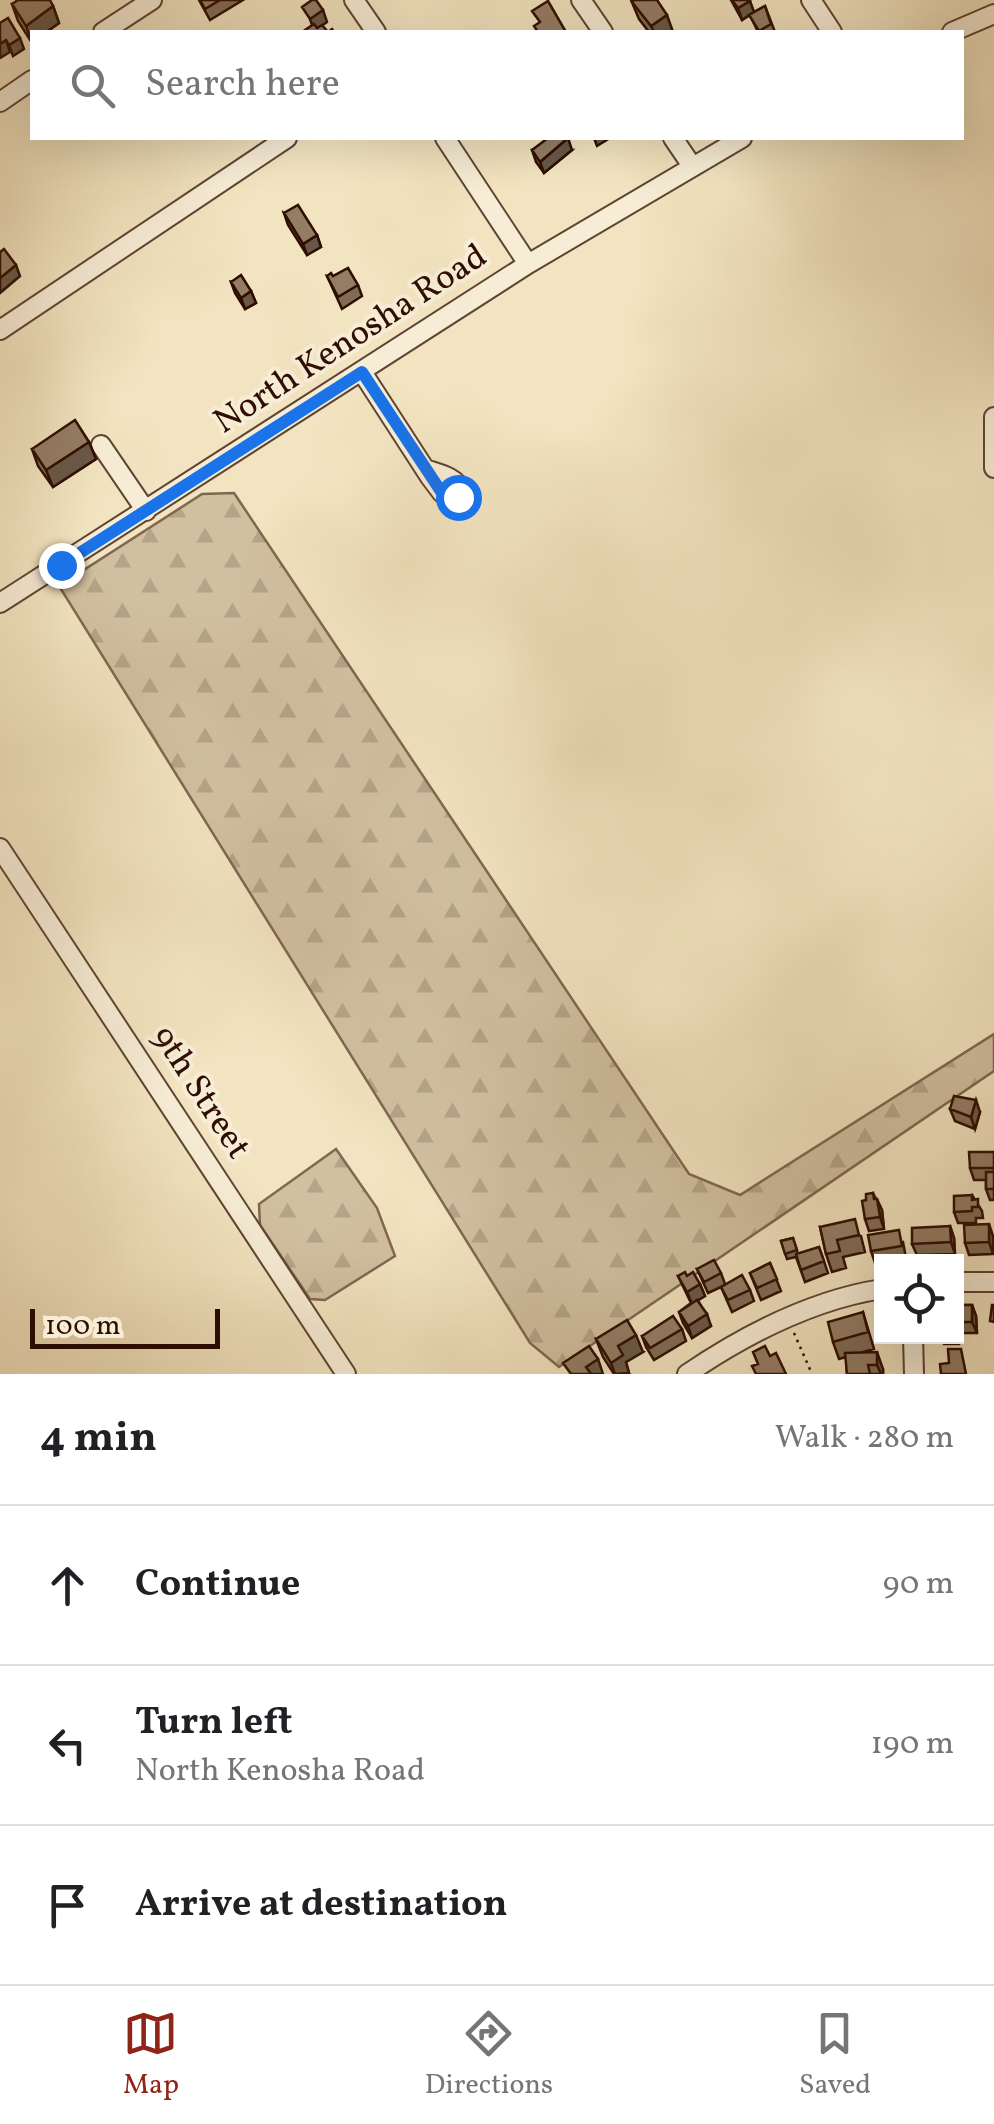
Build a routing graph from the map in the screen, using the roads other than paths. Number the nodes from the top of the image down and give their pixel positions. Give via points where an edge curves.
1 (152, 0) edge
2 (354, 0) edge
3 (582, 0) edge
4 (810, 0) edge
5 (994, 14) edge
6 (106, 30) edge
7 (375, 30) edge
8 (602, 30) edge
9 (831, 30) edge
10 (957, 30) edge
11 (30, 81) edge
12 (0, 102) edge
13 (284, 140) edge
14 (446, 140) edge
15 (674, 140) edge
16 (738, 140) edge
17 (692, 166) junction
18 (528, 264) junction
19 (0, 330) edge
20 (362, 372) junction
21 (994, 417) edge
22 (101, 446) dead end
23 (994, 468) edge
24 (425, 469) dead end
25 (146, 511) junction
26 (0, 603) edge
27 (0, 848) edge
28 (964, 1282) edge
29 (994, 1282) edge
30 (874, 1291) edge
31 (912, 1344) edge
32 (346, 1374) edge
33 (687, 1374) edge
34 (914, 1374) edge

1 - 6 street
2 - 7 street
3 - 8 street
4 - 9 street
5 - 10 street
11 - 12 street
13 - 19 street
14 - 18 street
15 - 17 street
16 - 17 street, North Kenosha Road
17 - 18 street, North Kenosha Road
18 - 20 street, North Kenosha Road
20 - 24 street
20 - 25 street, North Kenosha Road
21 - 23 street
22 - 25 street
25 - 26 street, North Kenosha Road
27 - 32 street, 9th Street
28 - 29 street
30 - 33 street via 788,1318
31 - 34 street

